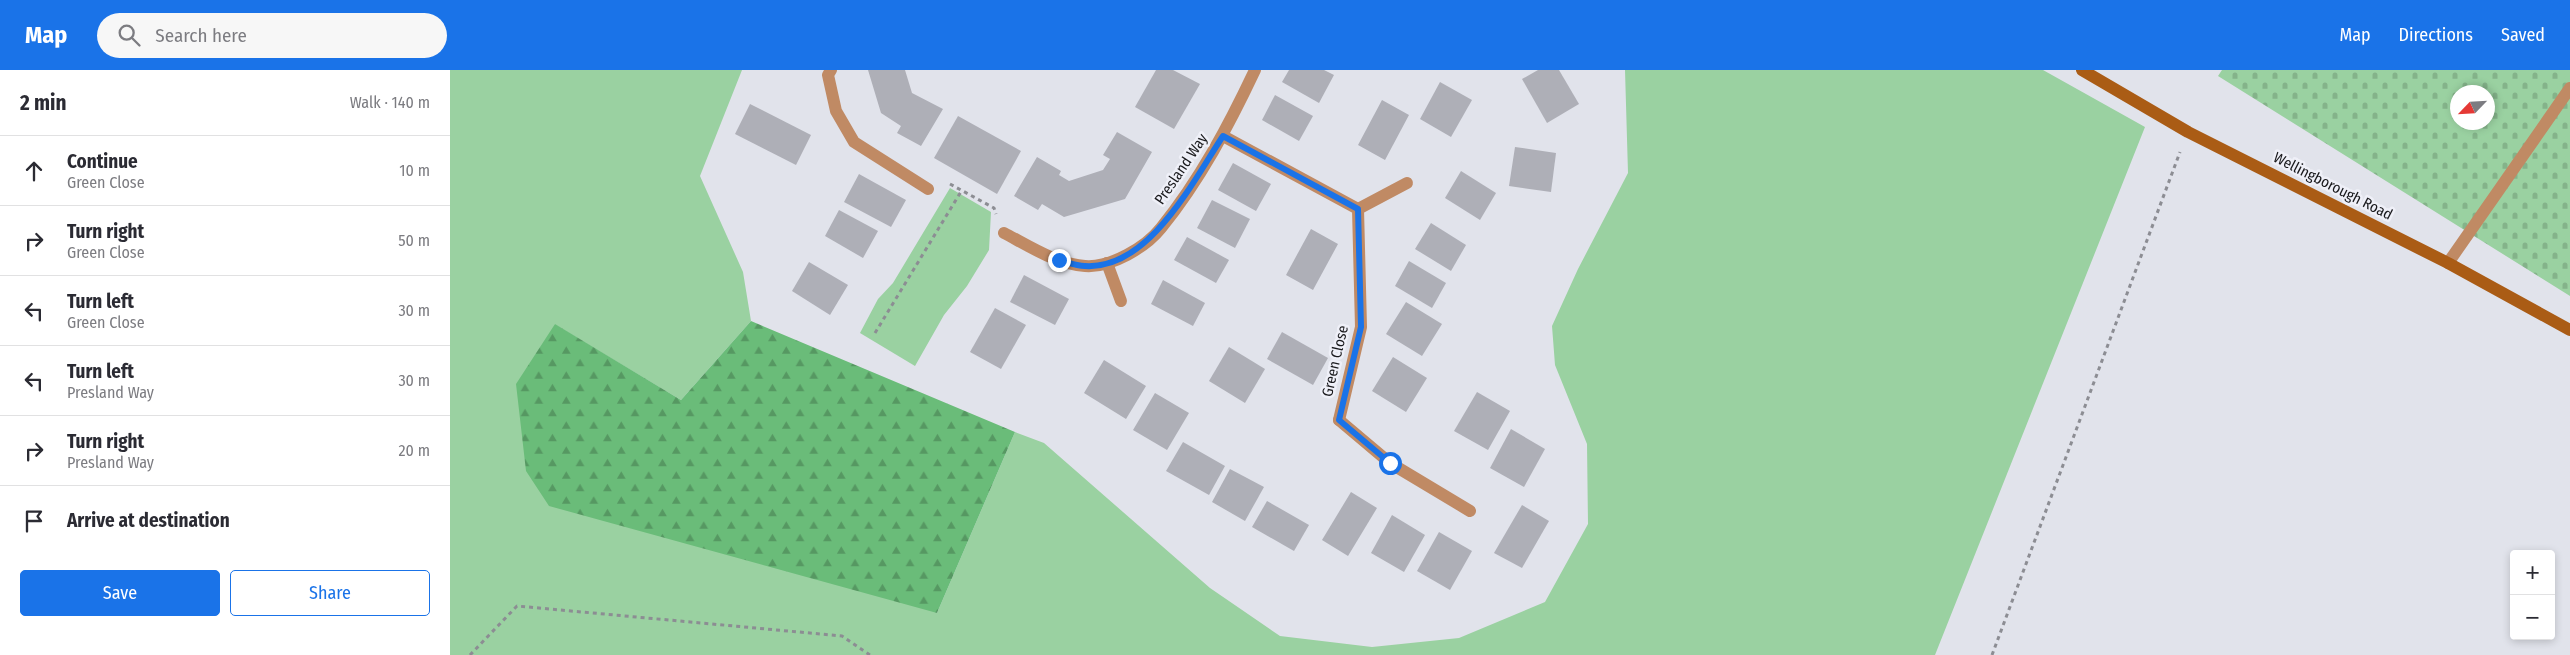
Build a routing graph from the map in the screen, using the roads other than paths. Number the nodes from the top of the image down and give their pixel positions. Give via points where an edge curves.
1 (830, 70) edge
2 (1255, 70) edge
3 (2082, 70) edge
4 (2570, 88) edge
5 (1223, 136) junction
6 (1407, 183) dead end
7 (928, 189) road end
8 (1358, 209) junction
9 (1004, 233) road end
10 (2448, 262) junction
11 (1108, 263) junction
12 (1121, 301) dead end
13 (2570, 330) edge
14 (1470, 511) dead end

1 - 7 street via 828,75 836,111 854,142
2 - 5 street, Presland Way
3 - 10 main road, Wellingborough Road via 2188,132
4 - 10 street
5 - 8 street
5 - 11 street, Presland Way via 1160,229 1126,256
6 - 8 street
8 - 14 street, Green Close via 1361,327 1339,420 1390,463
9 - 11 street, Presland Way via 1059,260 1086,266
10 - 13 main road, Wellingborough Road
11 - 12 street

